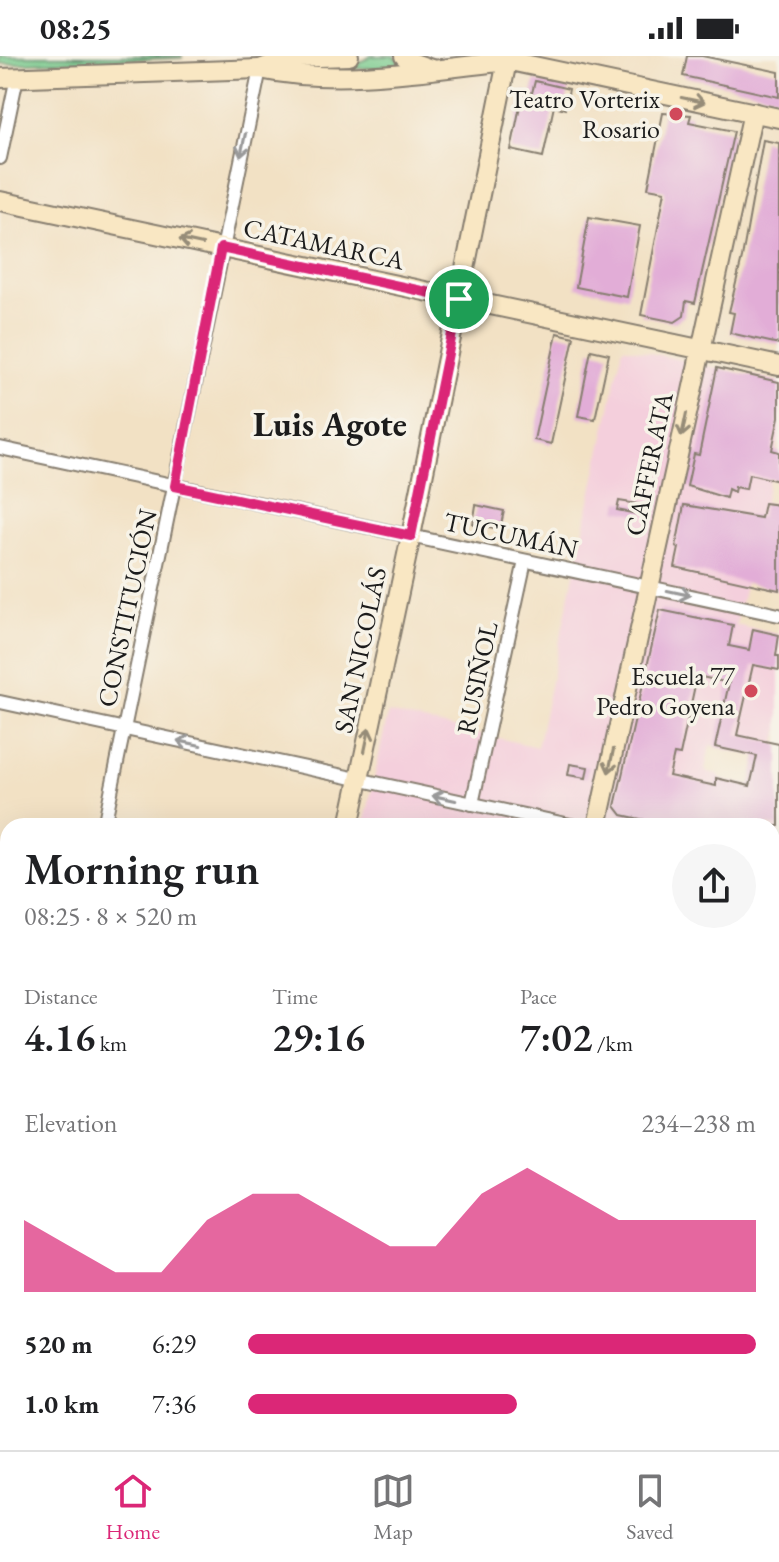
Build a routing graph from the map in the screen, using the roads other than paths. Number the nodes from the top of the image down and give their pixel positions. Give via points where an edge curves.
1 (349, 56) edge
2 (404, 56) edge
3 (499, 58) edge
4 (260, 69) junction
5 (433, 70) junction
6 (9, 78) edge
7 (753, 112) junction
8 (779, 118) edge
9 (0, 158) edge
10 (0, 201) edge
11 (221, 248) junction
12 (459, 299) junction
13 (701, 349) junction
14 (779, 366) edge
15 (0, 448) edge
16 (175, 486) junction
17 (411, 536) junction
18 (525, 561) junction
19 (649, 587) junction
20 (779, 615) edge
21 (1, 705) edge
22 (124, 729) junction
23 (359, 780) junction
24 (472, 804) junction
25 (106, 818) edge
26 (351, 818) edge
27 (538, 818) edge
28 (599, 818) edge

1 - 4 main road via 290,58
2 - 5 main road
3 - 5 main road
3 -> 7 main road
3 - 12 main road, SAN NICOLÁS
4 - 5 main road via 290,76
4 - 6 main road
4 -> 11 street, CONSTITUCIÓN
6 - 9 street
7 - 8 main road
7 - 13 main road, CAFFERATA
11 -> 10 main road, CATAMARCA
11 - 12 main road, CATAMARCA
11 - 16 street, CONSTITUCIÓN
12 - 13 main road, CATAMARCA
12 - 17 main road, SAN NICOLÁS
13 - 14 main road, CATAMARCA
13 -> 19 main road, CAFFERATA
15 - 16 street, TUCUMÁN
16 - 17 street, TUCUMÁN
16 - 22 street, CONSTITUCIÓN
17 - 18 street, TUCUMÁN
23 -> 17 main road, SAN NICOLÁS
18 - 19 street, TUCUMÁN
18 - 24 street, RUSIÑOL
19 -> 20 street, TUCUMÁN
19 -> 28 main road, CAFFERATA
21 - 22 street
23 -> 22 street
22 - 25 street, CONSTITUCIÓN
24 -> 23 street
23 - 26 main road, SAN NICOLÁS
24 - 27 street

